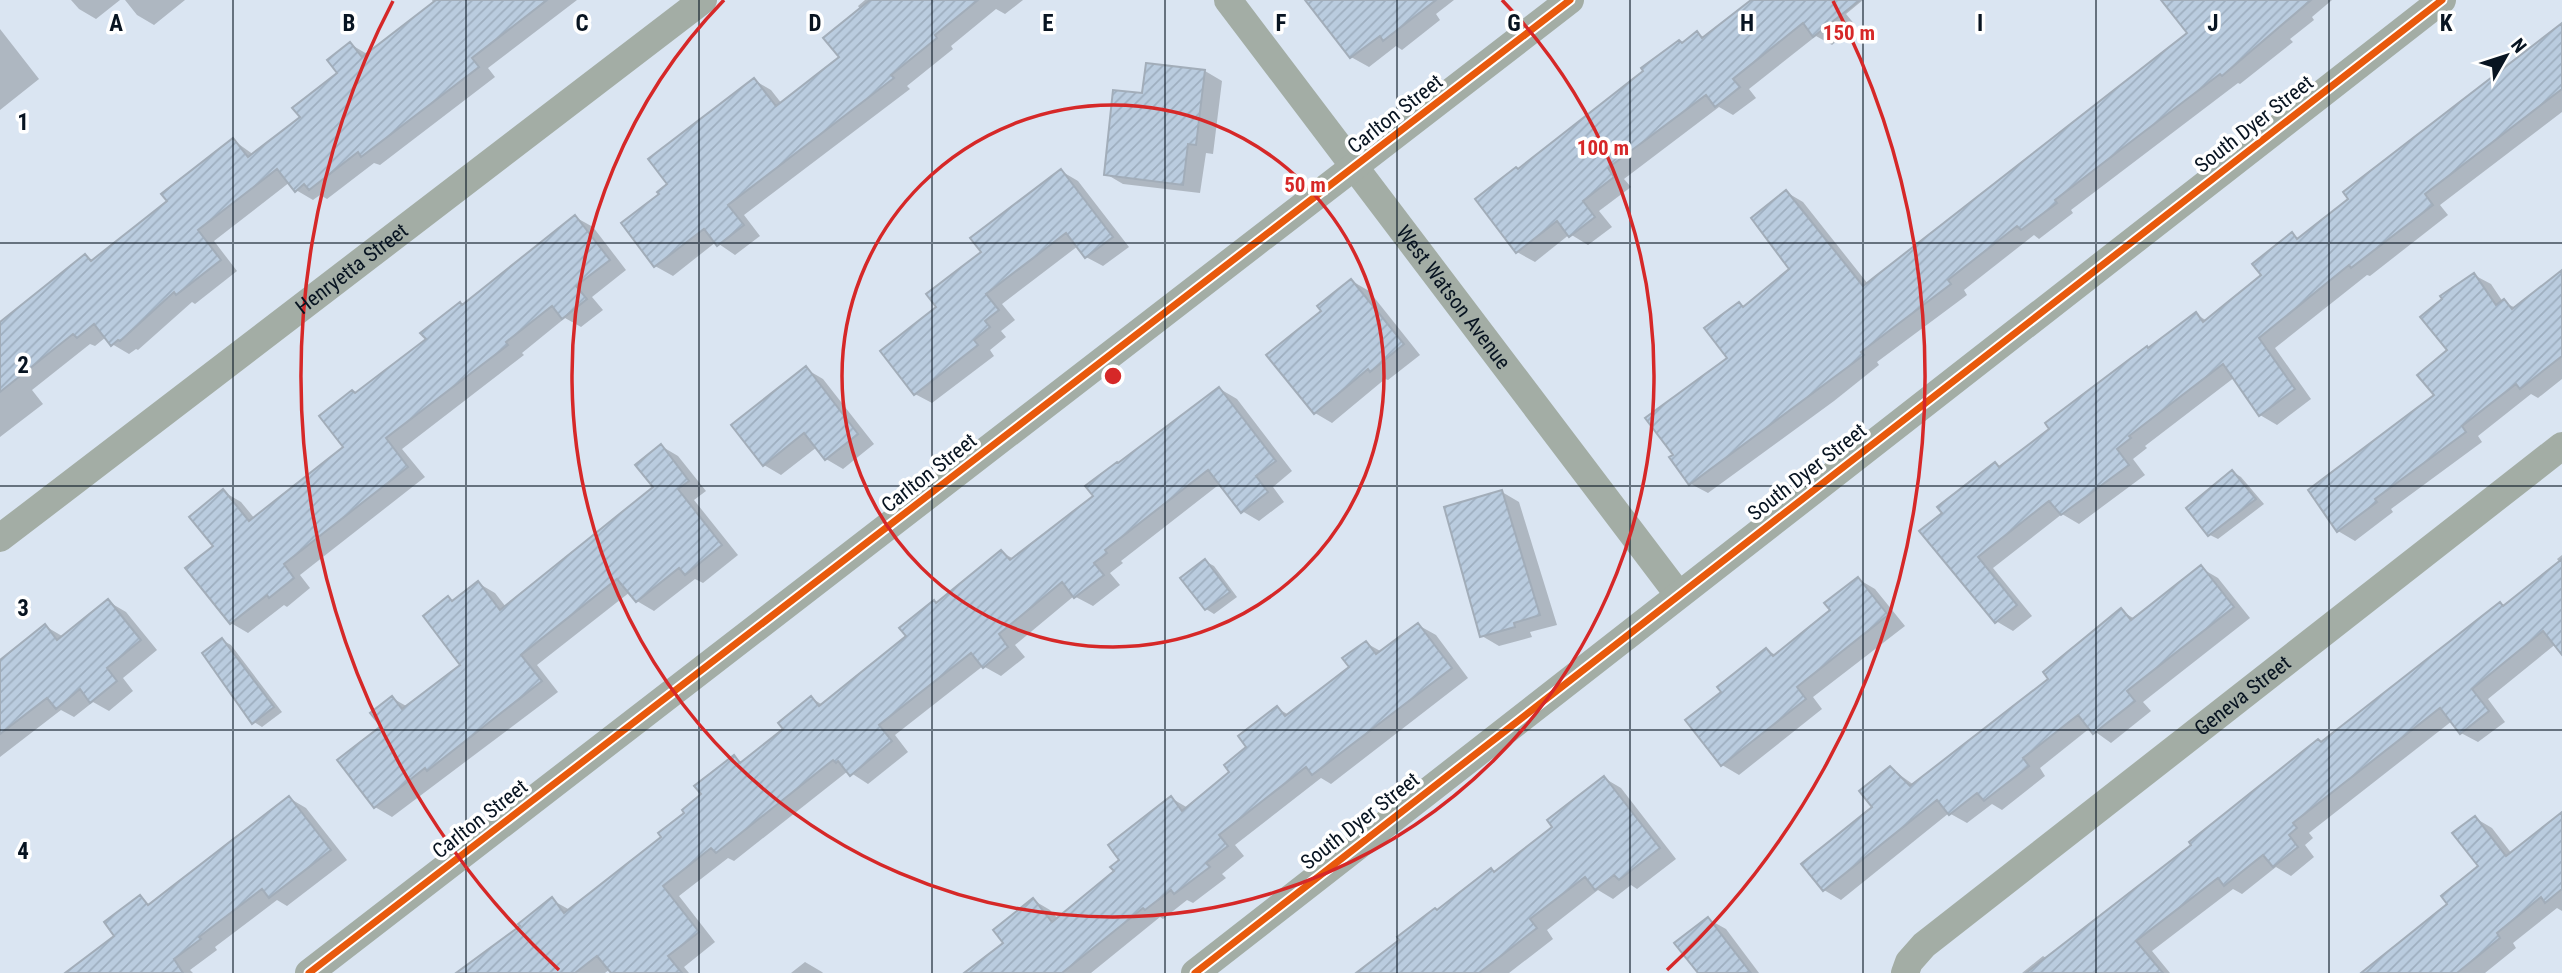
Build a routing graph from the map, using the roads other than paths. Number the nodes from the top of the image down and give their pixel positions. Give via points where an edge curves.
1 (703, 0) edge
2 (1228, 0) edge
3 (1570, 0) edge
4 (2442, 0) edge
5 (1355, 167) junction
6 (2562, 446) edge
7 (0, 538) edge
8 (1678, 594) junction
9 (309, 973) edge
10 (1195, 973) edge
11 (1905, 973) edge

1 - 7 street, Henryetta Street
2 - 5 street, West Watson Avenue
3 - 5 street, Carlton Street
4 - 8 street, South Dyer Street
5 - 8 street, West Watson Avenue
5 - 9 street, Carlton Street
6 - 11 street, Geneva Street via 1924,945
8 - 10 street, South Dyer Street

